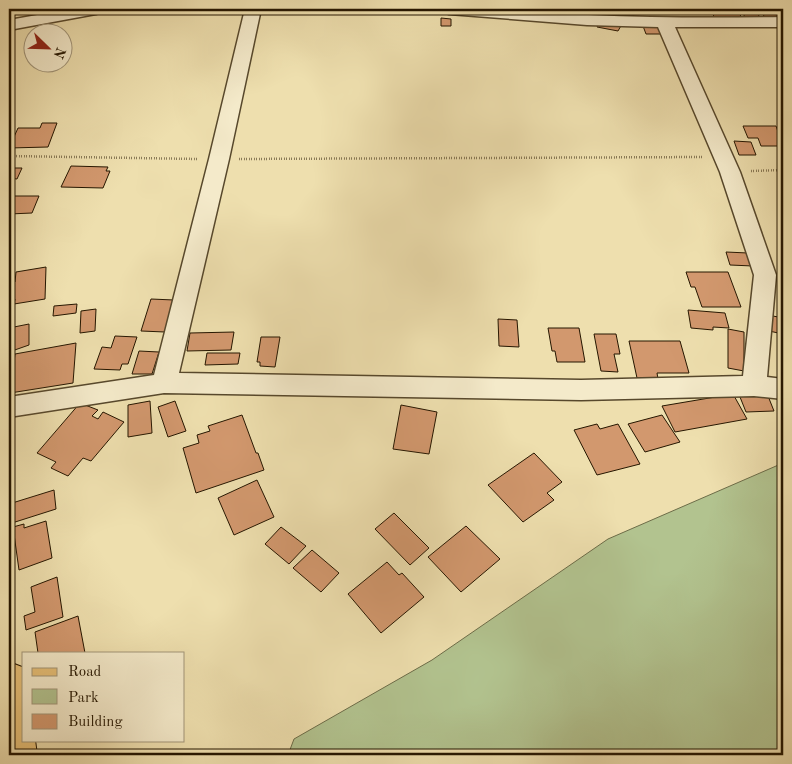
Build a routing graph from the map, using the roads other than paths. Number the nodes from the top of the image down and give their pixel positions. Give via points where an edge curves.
1 (96, 9) edge
2 (253, 9) edge
3 (449, 9) edge
4 (694, 9) edge
5 (664, 20) junction
6 (783, 22) edge
7 (9, 25) edge
8 (164, 383) junction
9 (754, 386) junction
10 (783, 389) edge
11 (9, 407) edge
12 (9, 680) edge
13 (18, 755) edge

1 - 7 street
2 - 8 street
3 - 5 street via 588,20
4 - 5 street
5 - 6 street via 688,23
5 - 9 street via 726,165 765,275
8 - 9 street via 581,390
8 - 11 street
9 - 10 street
12 - 13 main road

